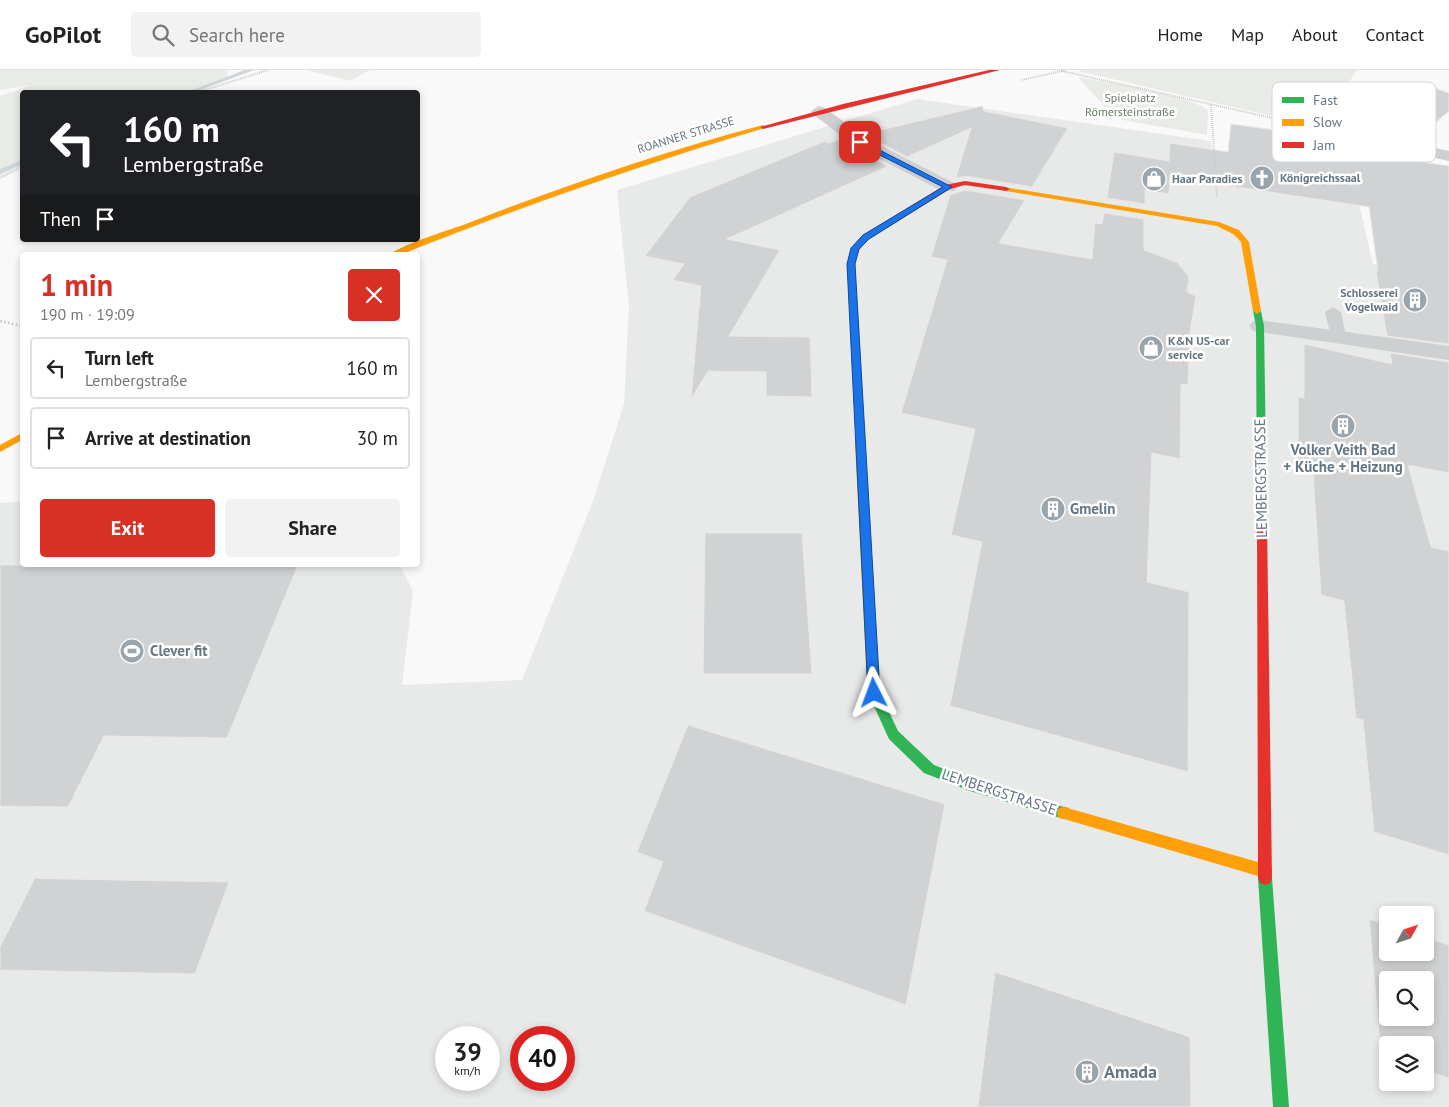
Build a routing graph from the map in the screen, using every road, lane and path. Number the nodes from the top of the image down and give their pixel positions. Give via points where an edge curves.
1 (268, 70) edge
2 (997, 70) edge
3 (1057, 70) edge
4 (1066, 70) edge
5 (1062, 71) edge
6 (204, 90) edge
7 (1211, 105) junction
8 (820, 111) junction
9 (1272, 118) edge
10 (1436, 153) edge
11 (1449, 156) edge
12 (20, 168) edge
13 (0, 178) edge
14 (948, 187) junction
15 (1218, 224) junction
16 (400, 252) edge
17 (1333, 312) dead end
18 (0, 320) edge
19 (20, 325) edge
20 (1260, 326) junction
21 (1338, 337) junction
22 (1449, 353) edge
23 (20, 437) edge
24 (0, 449) edge
25 (1265, 871) junction
26 (1281, 1107) edge

1 - 6 path
2 - 8 street, ROANNER STRASSE
3 - 5 path
4 - 5 path
5 - 7 path
7 - 9 path
7 - 15 path
8 - 14 street via 860,142
8 - 16 street, ROANNER STRASSE via 710,141 583,182
10 - 11 street
12 - 13 path
14 - 15 street, LEMBERGSTRASSE via 965,183 996,187
14 - 25 street, LEMBERGSTRASSE via 866,237 855,248 851,264 874,693 893,735 929,769 970,785
15 - 20 street, LEMBERGSTRASSE via 1236,232 1245,242
17 - 21 lane
18 - 19 path
20 - 21 street
20 - 25 street, LEMBERGSTRASSE
21 - 22 street
23 - 24 street
25 - 26 street, LEMBERGSTRASSE

